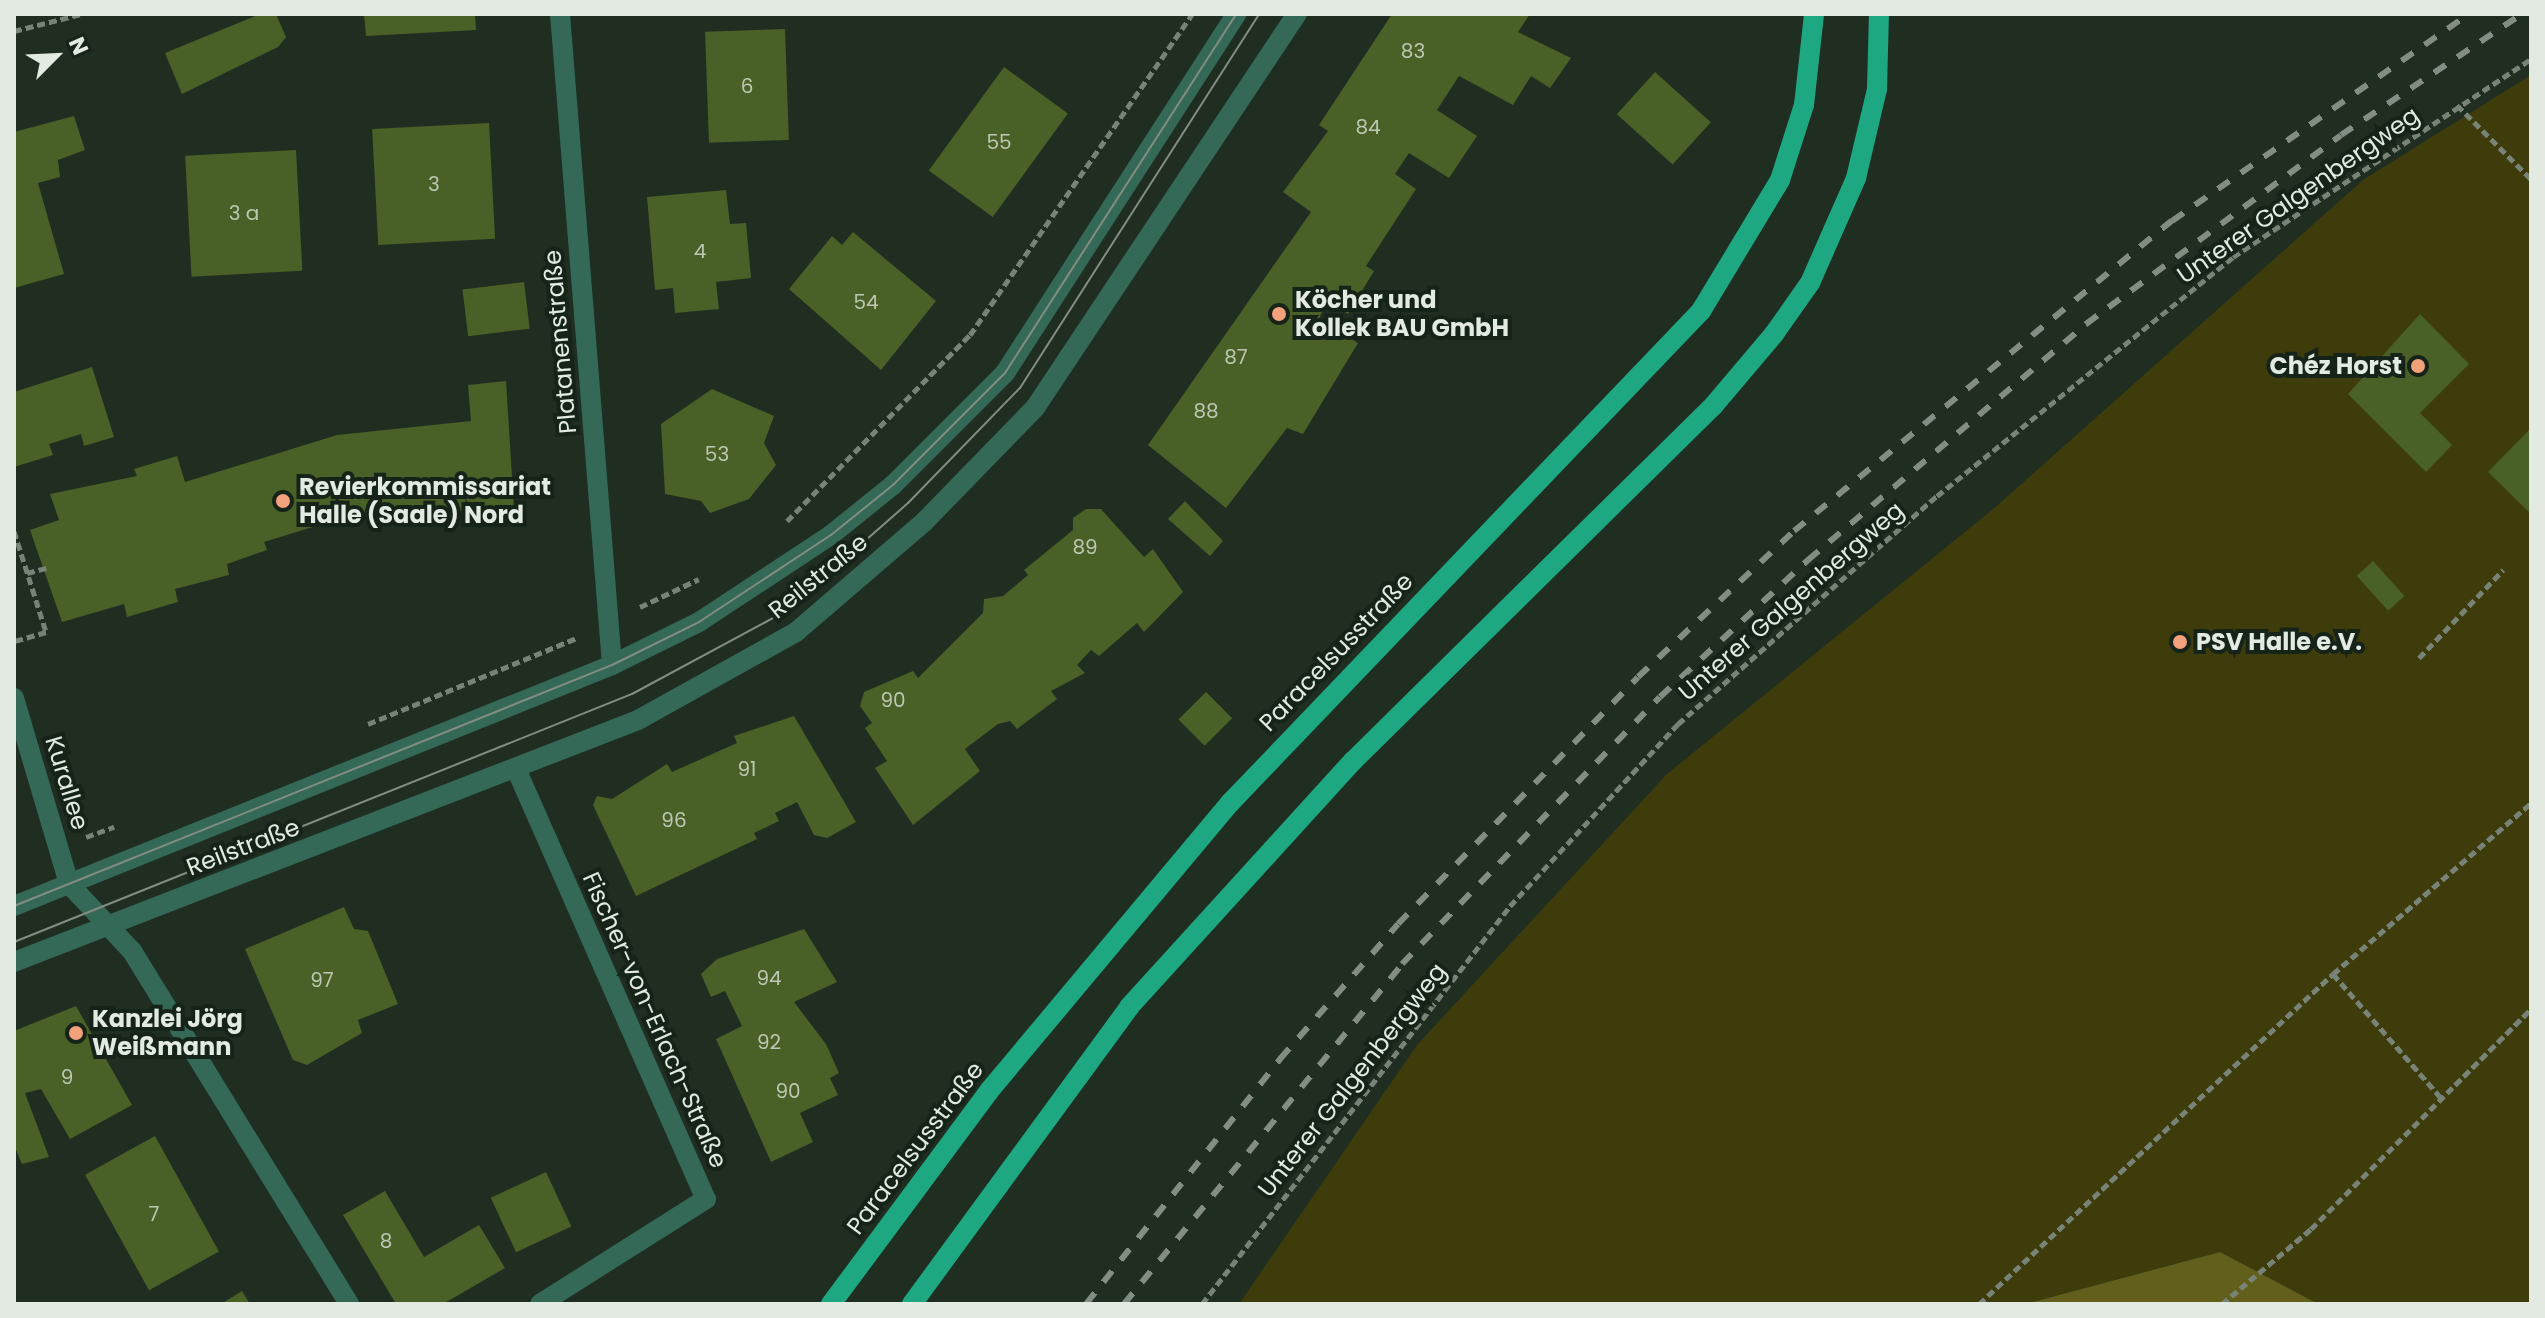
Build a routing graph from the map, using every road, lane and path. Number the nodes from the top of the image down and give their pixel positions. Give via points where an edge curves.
1 (81, 14) edge
2 (560, 14) edge
3 (1192, 14) edge
4 (1236, 14) edge
5 (1281, 14) edge
6 (1297, 14) edge
7 (1814, 14) edge
8 (1879, 14) edge
9 (14, 31) edge
10 (1268, 56) junction
11 (2531, 59) edge
12 (2457, 105) junction
13 (2531, 179) edge
14 (778, 527) dead end
15 (14, 531) edge
16 (46, 568) dead end
17 (2503, 570) dead end
18 (27, 573) junction
19 (706, 576) dead end
20 (608, 623) junction
21 (14, 641) edge
22 (563, 645) dead end
23 (2419, 658) dead end
24 (612, 665) junction
25 (14, 698) edge
26 (517, 771) junction
27 (2531, 803) edge
28 (69, 884) junction
29 (14, 906) edge
30 (114, 925) junction
31 (14, 962) edge
32 (2333, 974) junction
33 (2531, 1009) edge
34 (2441, 1098) junction
35 (349, 1304) edge
36 (540, 1304) edge
37 (831, 1304) edge
38 (912, 1304) edge
39 (1202, 1304) edge
40 (1979, 1304) edge
41 (2222, 1304) edge

1 - 9 path
2 - 20 street, Platanenstraße
3 - 14 path via 970,335 847,468
4 - 24 street, Reilstraße via 1005,373 893,485 831,535 699,622
5 - 10 street
6 - 10 street, Reilstraße
7 - 37 main road, Paracelsusstraße via 1804,105 1780,180 1701,311 1230,803 989,1091
8 - 38 main road via 1877,89 1856,178 1810,283 1774,334 1714,405 1353,761 1129,1007
10 - 26 street, Reilstraße via 1035,408 924,522 796,632 638,720
11 - 12 path, Unterer Galgenbergweg
12 - 13 path
12 - 39 path, Unterer Galgenbergweg via 2233,257 1937,496 1678,724 1510,906
15 - 18 path
16 - 18 path
17 - 23 path
18 - 21 path via 46,632
19 - 20 path
20 - 22 path
20 - 24 street, Platanenstraße
24 - 28 street, Reilstraße
25 - 28 street, Kurallee
26 - 30 street, Reilstraße
26 - 36 street, Fischer-von-Erlach-Straße via 706,1199
27 - 32 path
28 - 29 street, Reilstraße
28 - 30 street
30 - 31 street, Reilstraße
30 - 35 street
32 - 34 path
32 - 40 path
33 - 34 path
34 - 41 path via 2311,1229

